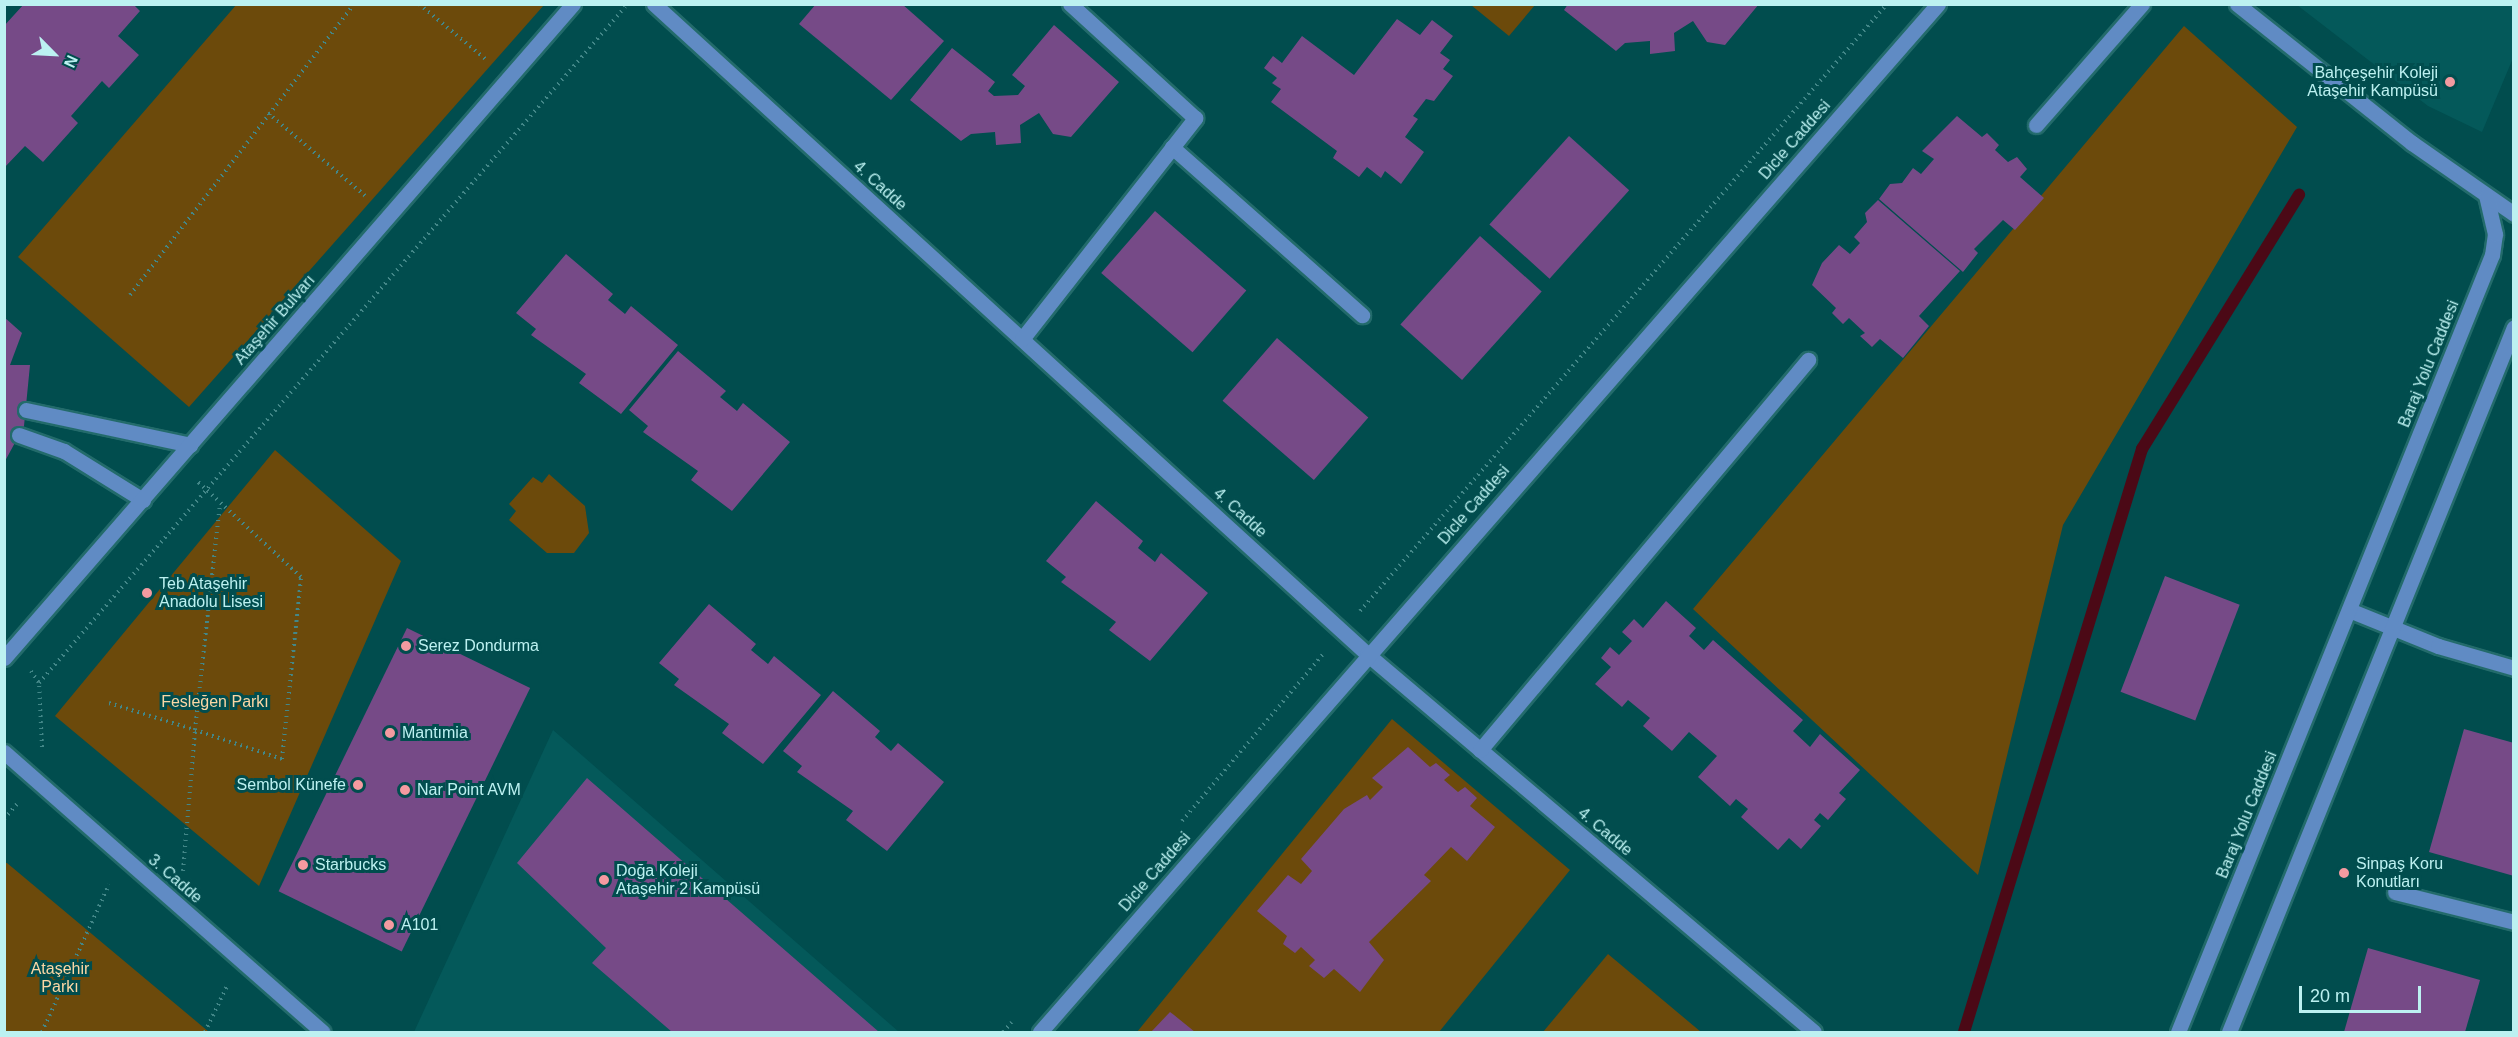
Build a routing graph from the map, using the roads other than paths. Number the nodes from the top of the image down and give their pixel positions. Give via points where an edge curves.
1 (573, 4) edge
2 (654, 4) edge
3 (1070, 4) edge
4 (1938, 4) edge
5 (2142, 4) edge
6 (2237, 4) edge
7 (2255, 10) edge
8 (2036, 125) dead end
9 (1172, 147) junction
10 (2486, 196) junction
11 (2512, 209) edge
12 (1362, 315) dead end
13 (2514, 327) edge
14 (1022, 339) junction
15 (1808, 360) dead end
16 (26, 410) dead end
17 (19, 435) dead end
18 (190, 445) junction
19 (143, 500) junction
20 (2349, 610) junction
21 (2393, 626) junction
22 (1367, 654) junction
23 (4, 658) edge
24 (2514, 668) edge
25 (1480, 750) junction
26 (4, 752) edge
27 (2395, 892) dead end
28 (2514, 921) edge
29 (323, 1032) edge
30 (1040, 1032) edge
31 (1814, 1032) edge
32 (2178, 1032) edge
33 (2229, 1032) edge

1 - 18 street, Ataşehir Bulvarı
2 - 14 street, 4. Cadde
3 - 9 street via 1195,118
4 - 22 street, Dicle Caddesi
5 - 8 street
6 - 7 street
7 - 10 street via 2412,143
9 - 12 street
9 - 14 street
10 - 11 street
10 - 20 street, Baraj Yolu Caddesi via 2494,234 2492,255
13 - 21 street
14 - 22 street, 4. Cadde
15 - 25 street
16 - 18 street
17 - 19 street via 64,451
18 - 19 street, Ataşehir Bulvarı
19 - 23 street, Ataşehir Bulvarı
20 - 21 street
20 - 32 street, Baraj Yolu Caddesi
21 - 24 street via 2438,646
21 - 33 street
22 - 25 street, 4. Cadde
22 - 30 street, Dicle Caddesi
25 - 31 street, 4. Cadde
26 - 29 street, 3. Cadde
27 - 28 street

